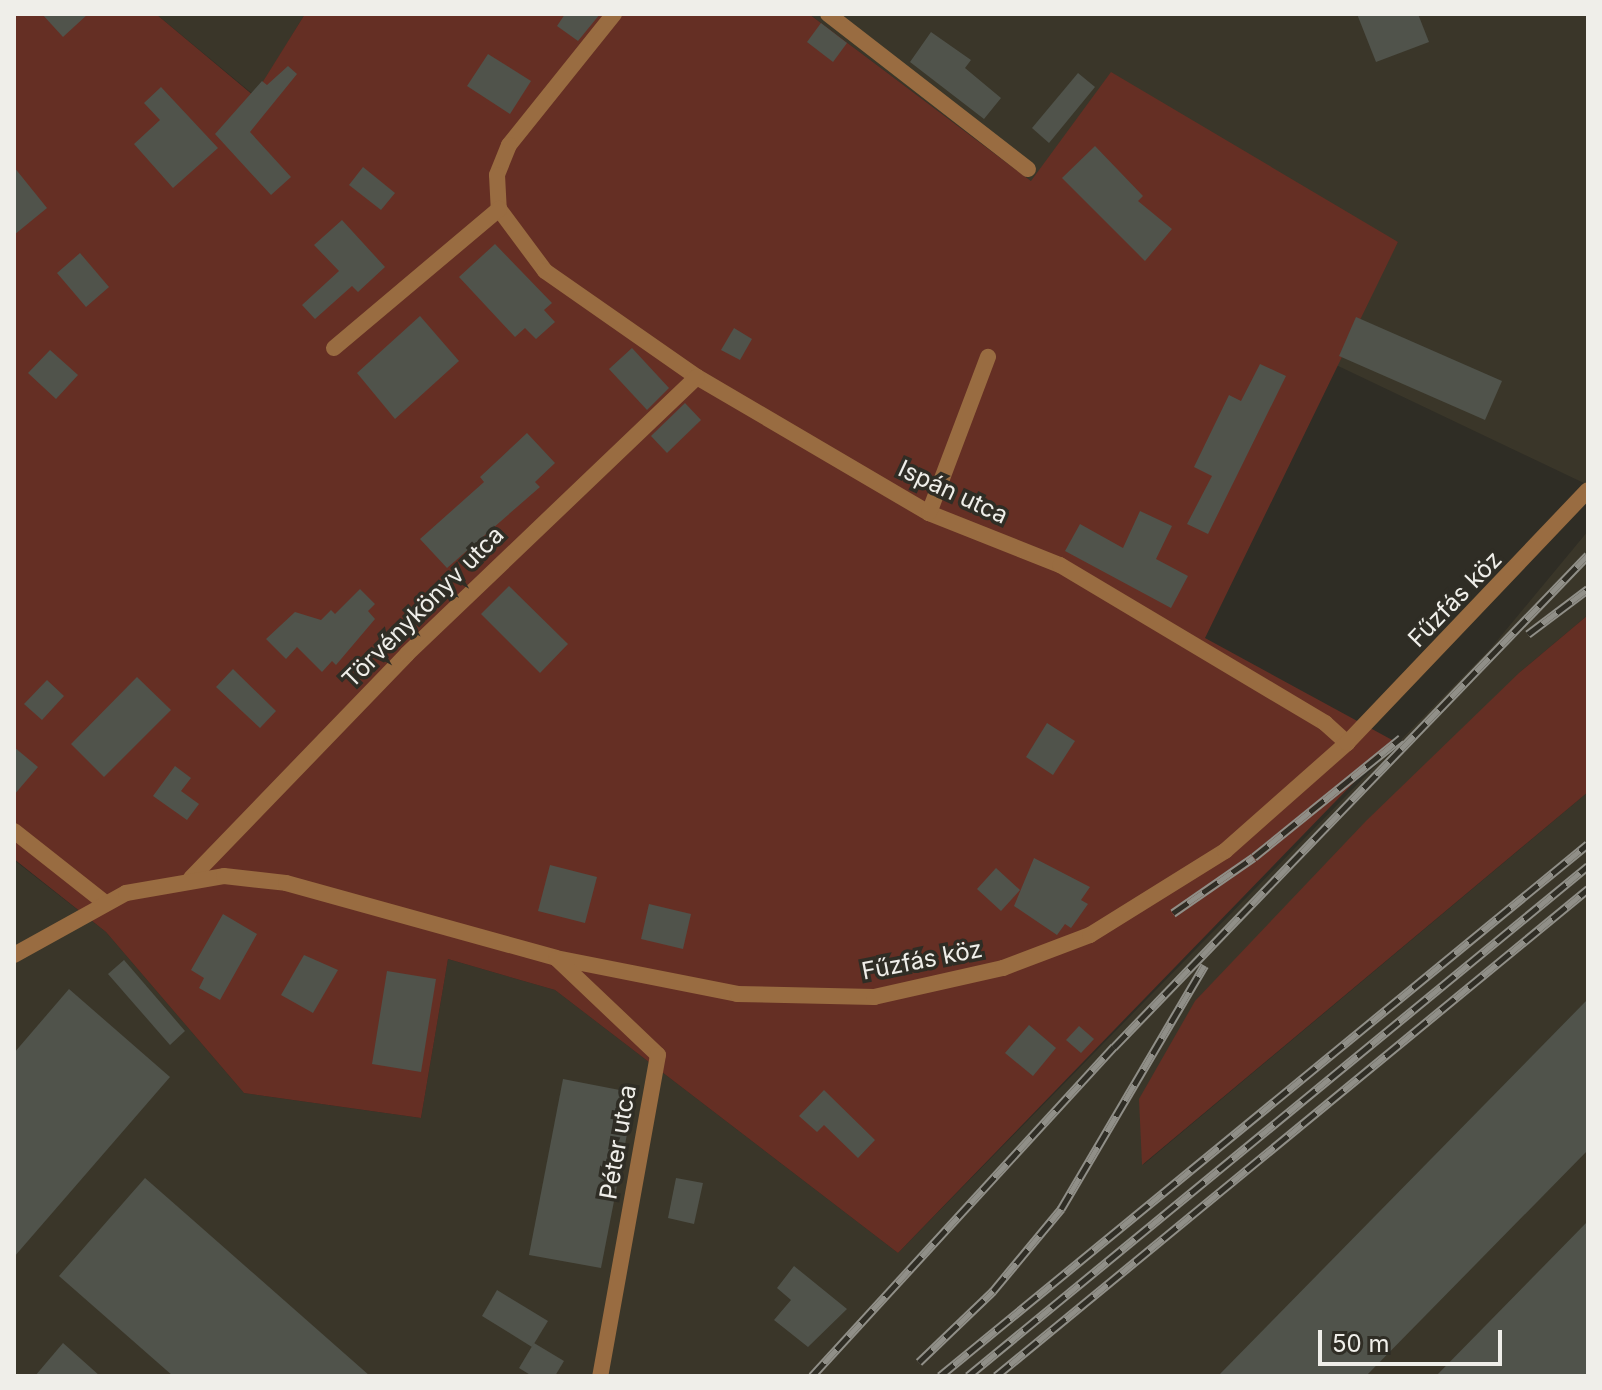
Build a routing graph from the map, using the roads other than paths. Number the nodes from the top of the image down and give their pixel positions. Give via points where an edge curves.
1 (614, 14) edge
2 (828, 14) edge
3 (1028, 169) dead end
4 (499, 209) junction
5 (334, 348) dead end
6 (988, 357) dead end
7 (697, 377) junction
8 (1588, 490) edge
9 (929, 513) junction
10 (1347, 743) junction
11 (14, 831) edge
12 (191, 878) junction
13 (104, 902) junction
14 (14, 955) edge
15 (556, 958) junction
16 (600, 1376) edge

1 - 4 street via 509,145 497,175
2 - 3 street
4 - 5 street
4 - 7 street, Ispán utca via 545,271
6 - 9 street
7 - 9 street, Ispán utca
7 - 12 street, Törvénykönyv utca via 407,654
8 - 10 street, Fűzfás köz
9 - 10 street, Ispán utca via 1060,565 1325,723
10 - 15 street, Fűzfás köz via 1225,851 1138,909 1050,952 965,979 874,997 792,998 684,987
11 - 13 street
12 - 13 street, Fűzfás köz
12 - 15 street, Fűzfás köz via 286,883
13 - 14 street, Fűzfás köz
15 - 16 street, Péter utca via 658,1055

